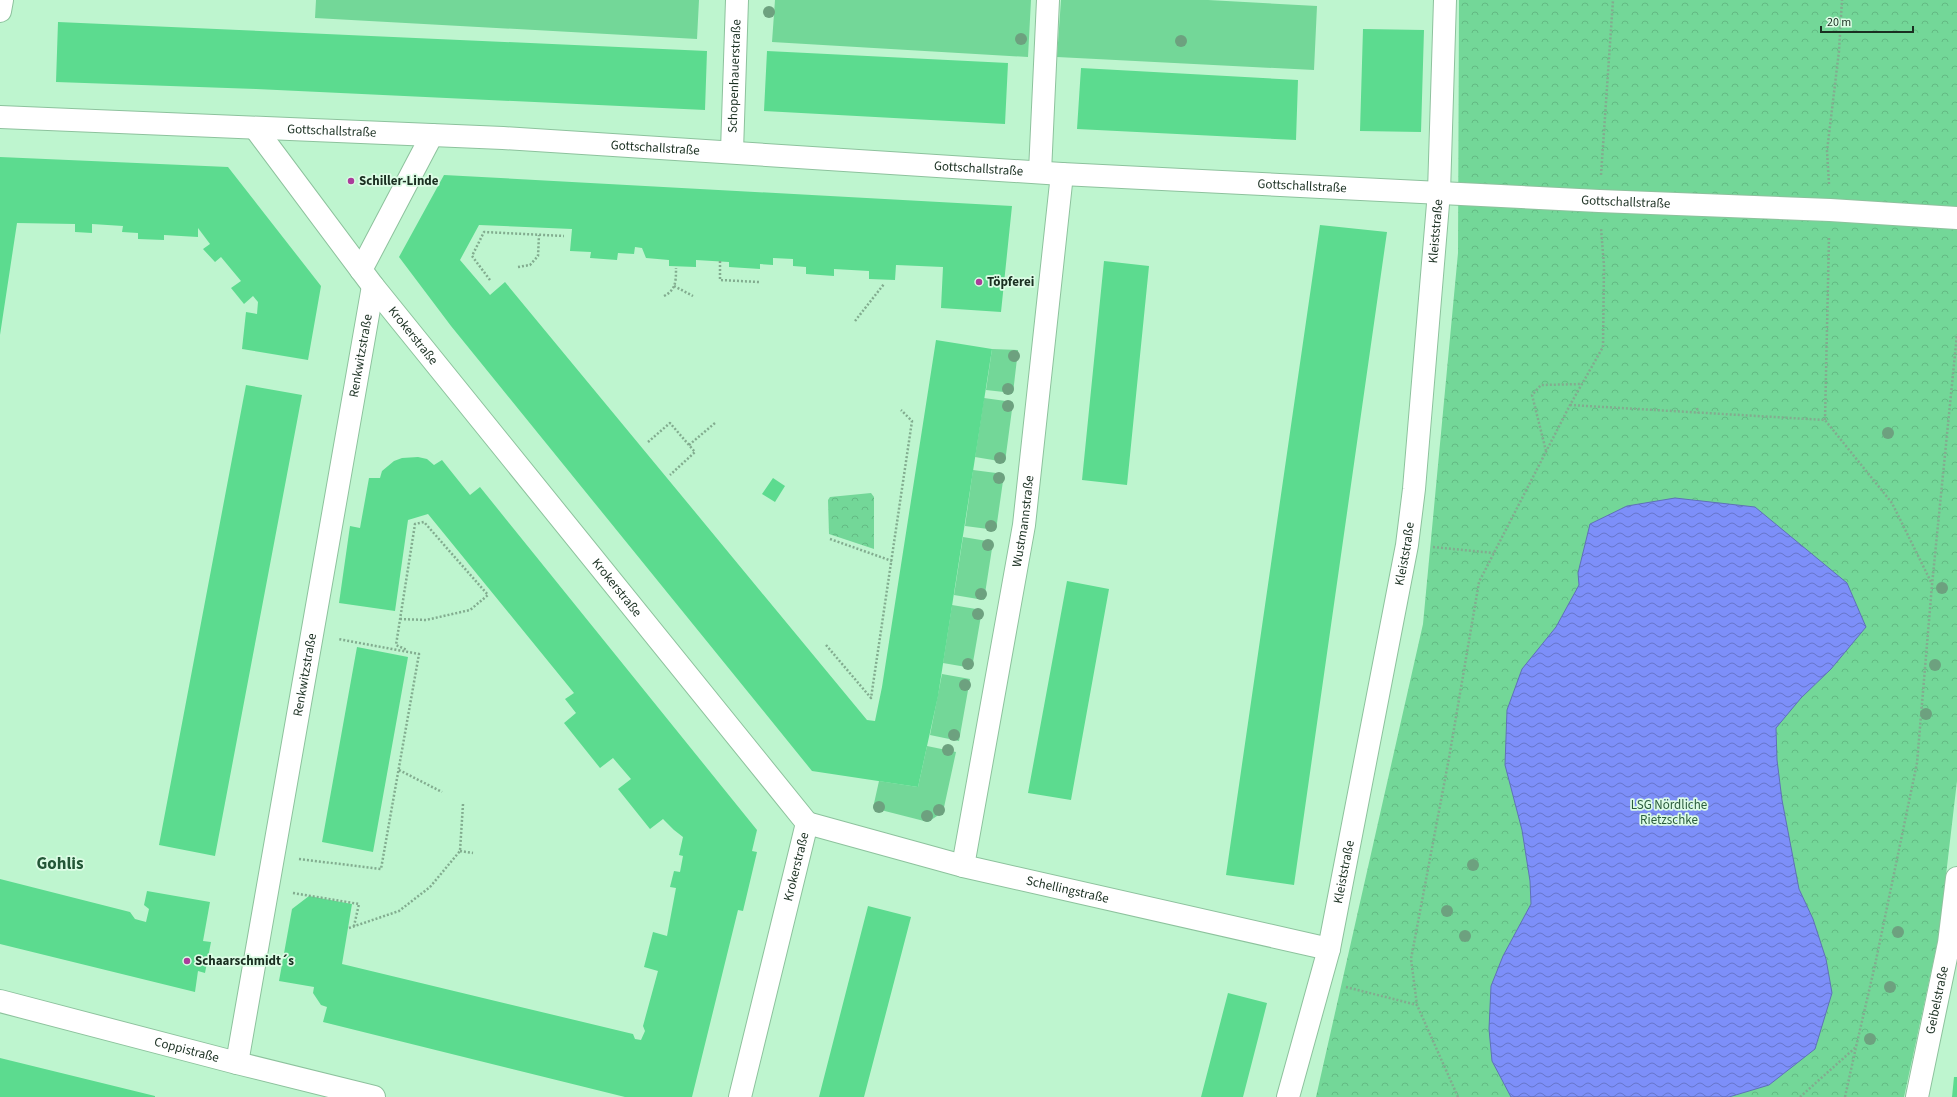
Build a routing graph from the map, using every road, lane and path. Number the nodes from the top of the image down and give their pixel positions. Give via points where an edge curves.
1 (2, 0) edge
2 (737, 0) edge
3 (1048, 0) edge
4 (1445, 0) edge
5 (1613, 0) edge
6 (1842, 0) edge
7 (0, 11) edge
8 (0, 117) edge
9 (255, 128) junction
10 (432, 135) junction
11 (732, 151) junction
12 (1040, 172) junction
13 (1062, 174) junction
14 (1439, 192) junction
15 (1599, 201) junction
16 (1830, 210) junction
17 (1957, 218) edge
18 (539, 235) junction
19 (564, 236) dead end
20 (720, 261) dead end
21 (518, 267) dead end
22 (676, 268) dead end
23 (367, 278) junction
24 (490, 280) dead end
25 (760, 282) dead end
26 (884, 284) dead end
27 (674, 286) junction
28 (664, 296) dead end
29 (693, 296) dead end
30 (855, 321) dead end
31 (1957, 334) edge
32 (1582, 384) junction
33 (1570, 405) junction
34 (1697, 408) dead end
35 (901, 410) dead end
36 (1698, 412) junction
37 (1826, 420) junction
38 (715, 423) dead end
39 (648, 442) dead end
40 (688, 445) junction
41 (1546, 451) junction
42 (670, 475) dead end
43 (830, 539) dead end
44 (1407, 545) junction
45 (1494, 553) junction
46 (892, 560) junction
47 (1932, 584) junction
48 (400, 619) junction
49 (312, 635) junction
50 (826, 645) dead end
51 (411, 652) junction
52 (399, 770) junction
53 (442, 792) dead end
54 (463, 804) dead end
55 (807, 823) junction
56 (460, 850) junction
57 (473, 852) dead end
58 (274, 856) junction
59 (963, 866) junction
60 (1957, 878) edge
61 (268, 889) junction
62 (354, 926) junction
63 (348, 928) dead end
64 (1329, 949) junction
65 (1321, 980) junction
66 (0, 1001) edge
67 (1417, 1005) junction
68 (1856, 1046) junction
69 (237, 1063) junction
70 (374, 1097) edge
71 (740, 1097) edge
72 (1288, 1097) edge
73 (1458, 1097) edge
74 (1800, 1097) edge
75 (1845, 1097) edge
76 (1917, 1097) edge

1 - 7 street
2 - 11 street, Schopenhauerstraße
3 - 12 street
4 - 14 street, Kleiststraße
5 - 15 path
6 - 16 path via 1839,51 1827,151
8 - 9 street, Gottschallstraße
9 - 10 street, Gottschallstraße
9 - 23 street, Krokerstraße
10 - 11 street, Gottschallstraße
10 - 23 street, Renkwitzstraße
11 - 12 street, Gottschallstraße
12 - 13 street, Gottschallstraße
13 - 14 street, Gottschallstraße
13 - 59 street, Wustmannstraße via 1024,525
14 - 15 street, Gottschallstraße
14 - 44 street, Kleiststraße
15 - 16 street, Gottschallstraße
15 - 32 path via 1604,266 1603,347
16 - 17 street, Gottschallstraße
16 - 37 path
18 - 19 path
18 - 21 path via 538,256 530,266
18 - 24 path via 484,232 472,256
20 - 25 path via 720,280
22 - 27 path
23 - 49 street, Renkwitzstraße
23 - 55 street, Krokerstraße
26 - 30 path
27 - 28 path
27 - 29 path
31 - 47 path
32 - 33 path
32 - 41 path via 1541,385 1532,395
33 - 36 path
33 - 41 path
34 - 36 path
35 - 46 path via 912,421
36 - 37 path
37 - 47 path via 1892,503
38 - 40 path
39 - 40 path via 670,423
40 - 42 path via 695,452
41 - 45 path
43 - 46 path
44 - 45 path
44 - 64 street, Kleiststraße
45 - 67 path via 1479,582 1411,959
46 - 50 path via 871,698
47 - 68 path via 1917,763
48 - 48 path via 415,524 424,522 488,595 470,610 426,620
48 - 51 path via 396,645
49 - 51 path
49 - 58 street, Renkwitzstraße
51 - 52 path via 419,654
52 - 53 path
52 - 58 path via 381,869
54 - 56 path
55 - 59 street, Schellingstraße
55 - 71 street, Krokerstraße
56 - 57 path
56 - 62 path via 430,887 399,911
58 - 61 street, Renkwitzstraße
59 - 64 street, Schellingstraße
60 - 76 street, Geibelstraße via 1949,943
61 - 62 path via 359,904
61 - 69 street, Renkwitzstraße
62 - 63 path
64 - 65 street, Kleiststraße
65 - 67 path
65 - 72 street, Kleiststraße
66 - 69 street, Coppistraße
67 - 73 path
68 - 74 path
68 - 75 path
69 - 70 street, Coppistraße

